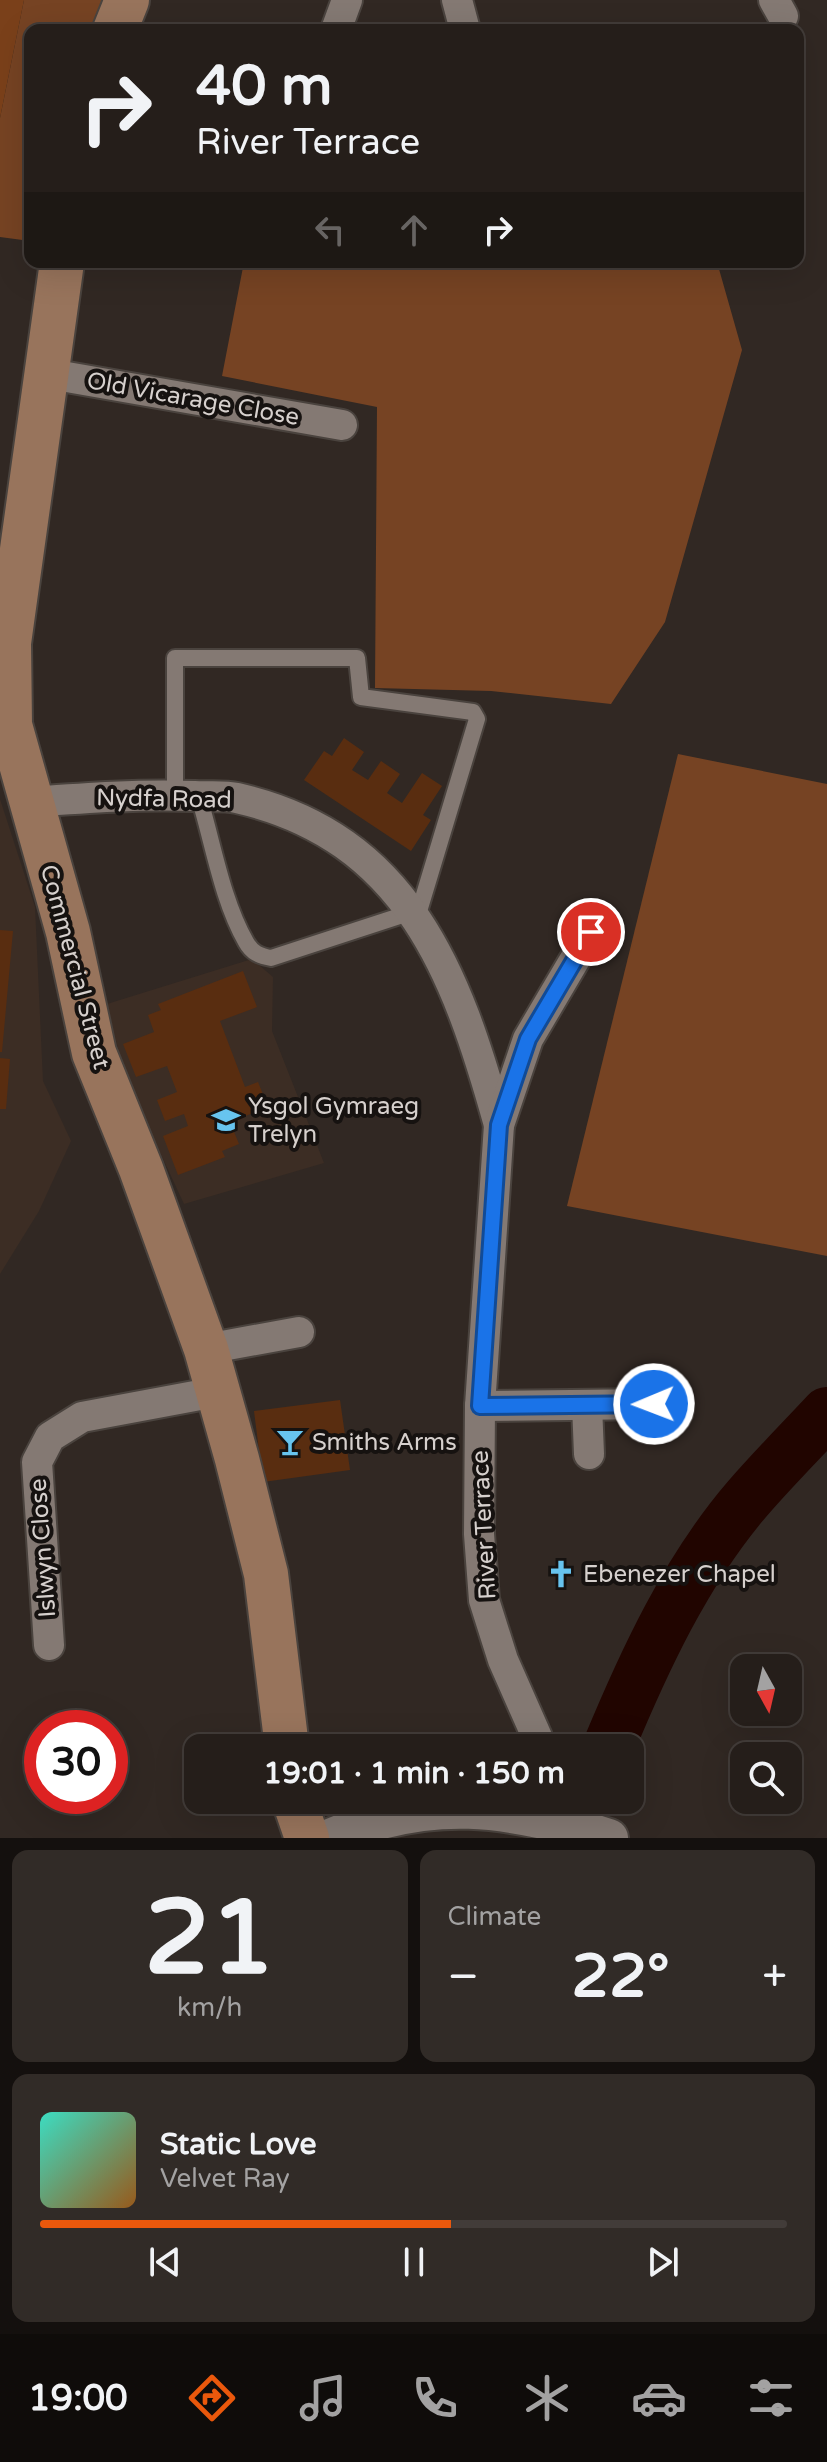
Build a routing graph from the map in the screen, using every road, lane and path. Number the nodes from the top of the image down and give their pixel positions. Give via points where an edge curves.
1 (127, 0) edge
2 (347, 0) edge
3 (457, 0) edge
4 (117, 24) edge
5 (338, 24) edge
6 (463, 24) edge
7 (61, 268) edge
8 (44, 373) junction
9 (342, 425) dead end
10 (4, 643) edge
11 (187, 796) junction
12 (30, 802) junction
13 (414, 915) junction
14 (591, 932) dead end
15 (499, 1125) junction
16 (299, 1332) dead end
17 (206, 1349) junction
18 (216, 1392) junction
19 (654, 1404) dead end
20 (587, 1405) junction
21 (480, 1406) junction
22 (589, 1454) dead end
23 (49, 1645) dead end
24 (285, 1734) edge
25 (536, 1734) edge
26 (299, 1814) edge
27 (407, 1814) edge
28 (542, 1814) edge
29 (307, 1838) edge
30 (330, 1838) edge
31 (609, 1838) edge

1 - 4 main road
2 - 5 street
3 - 6 street
7 - 8 main road, Commercial Street
8 - 9 street, Old Vicarage Close
8 - 10 main road, Commercial Street
10 - 12 main road, Commercial Street via 10,725
11 - 12 street, Nydfa Road via 130,794
11 - 13 street, Nydfa Road via 234,797 294,816 346,846 389,880
11 - 13 lane via 247,943 258,955 271,958
11 - 13 lane via 175,658 357,658 361,697 473,712 477,719
12 - 17 main road, Commercial Street via 68,932 94,1053
13 - 15 street, Nydfa Road via 473,1031
14 - 15 street, River Terrace via 528,1039
15 - 21 street, River Terrace
16 - 17 street
17 - 18 main road, Commercial Street
18 - 23 street, Islwyn Close via 82,1417 50,1437 37,1462
18 - 24 main road, Commercial Street via 266,1574
19 - 20 street
20 - 21 street
20 - 22 street
21 - 25 street, River Terrace via 484,1600
26 - 29 main road
27 - 30 street
28 - 31 street

